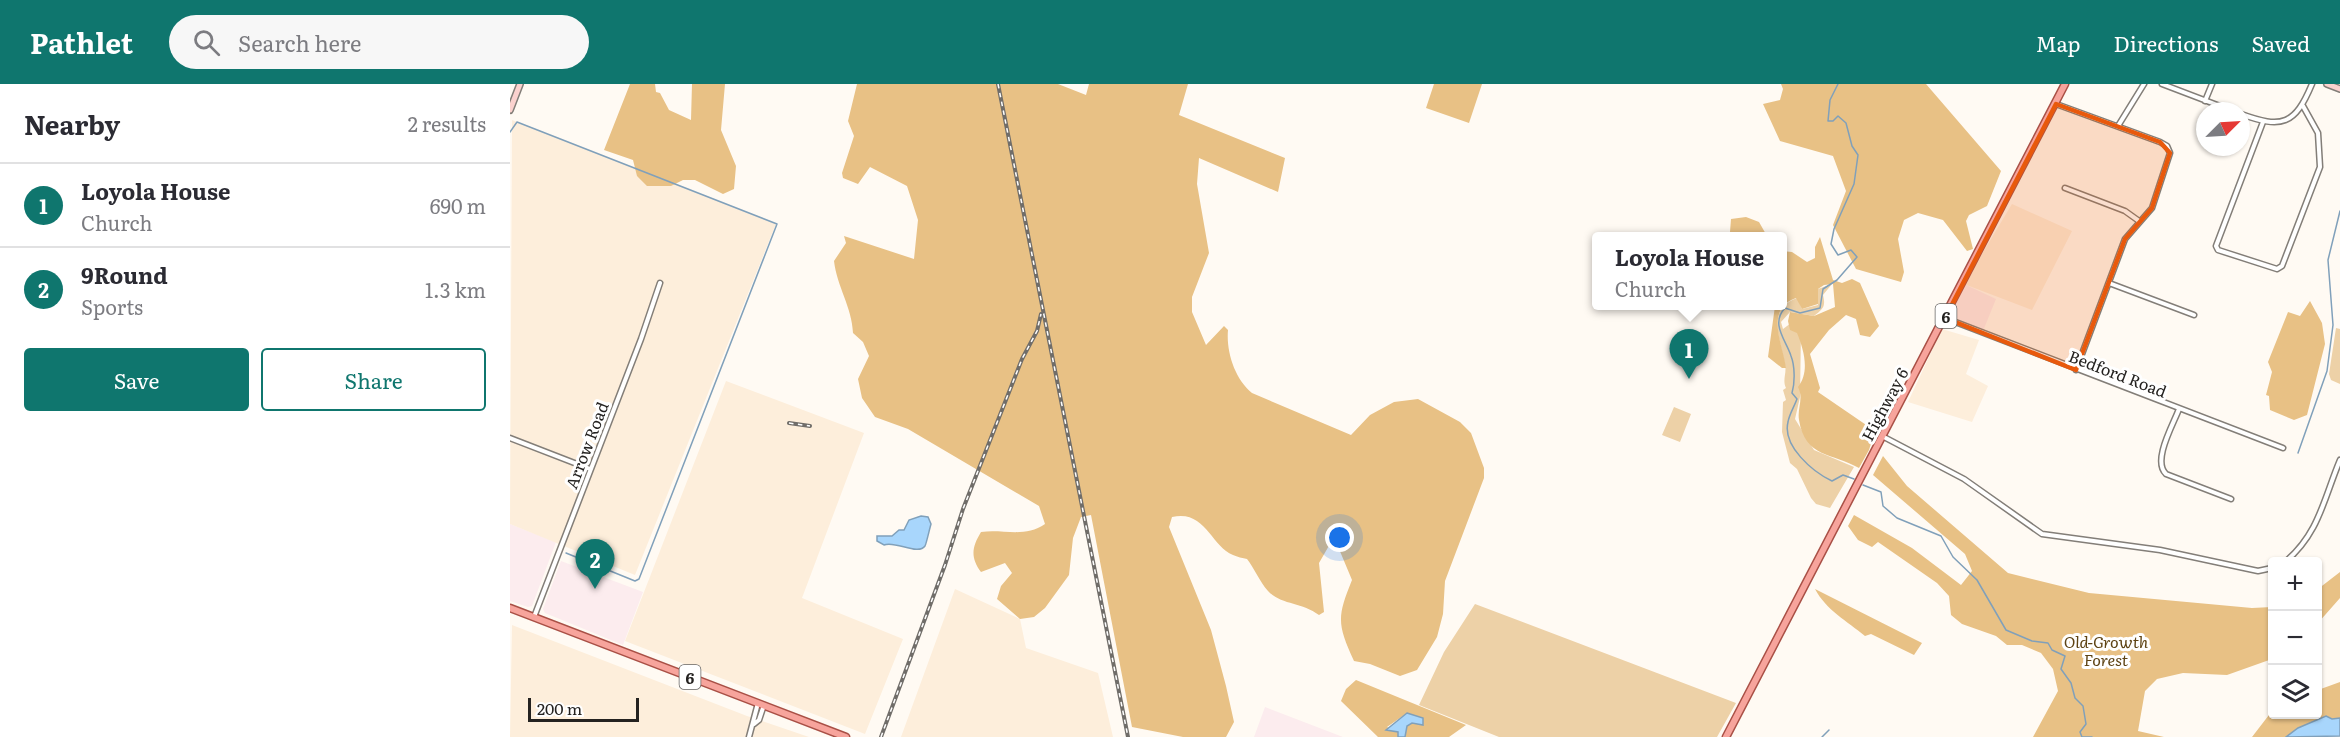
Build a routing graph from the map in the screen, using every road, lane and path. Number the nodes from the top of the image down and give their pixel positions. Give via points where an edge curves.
1 (520, 84) edge
2 (2065, 84) edge
3 (2144, 84) edge
4 (2162, 84) edge
5 (2212, 84) edge
6 (2312, 84) edge
7 (2327, 84) edge
8 (2340, 89) edge
9 (2205, 101) joint
10 (2056, 104) junction
11 (2303, 106) junction
12 (510, 110) edge
13 (2250, 117) edge
14 (2263, 122) junction
15 (2118, 126) junction
16 (2065, 188) dead end
17 (2139, 221) junction
18 (660, 283) dead end
19 (2109, 283) junction
20 (2194, 315) dead end
21 (1945, 318) junction
22 (2076, 370) junction
23 (2179, 409) junction
24 (1882, 436) junction
25 (510, 438) edge
26 (2283, 448) dead end
27 (2340, 460) edge
28 (590, 468) junction
29 (2231, 499) dead end
30 (2289, 557) edge
31 (2268, 569) edge
32 (510, 608) edge
33 (534, 617) junction
34 (761, 704) junction
35 (749, 737) edge
36 (846, 737) edge
37 (1726, 737) edge

1 - 12 main road
2 - 10 main road, Highway 6 / 6
3 - 15 street
4 - 9 street
5 - 9 street
6 - 11 street
7 - 8 main road
10 - 15 street
10 - 21 main road, Highway 6 / 6
11 - 14 street via 2283,121
11 - 14 street via 2318,133 2320,166 2282,266 2277,269 2218,250 2216,246
13 - 14 street
15 - 17 street via 2160,142 2170,153 2152,208
16 - 17 street via 2125,211
17 - 19 street via 2125,239
18 - 28 street, Arrow Road
19 - 20 street
19 - 22 street
21 - 22 street, Bedford Road
21 - 24 main road, Highway 6 / 6
22 - 23 street, Bedford Road
23 - 26 street, Bedford Road
23 - 29 street via 2160,460 2162,470
24 - 31 street via 1964,479 2042,534 2160,550 2258,571
24 - 37 main road, Highway 6 / 6
25 - 28 street
27 - 30 street via 2322,514 2309,538
28 - 33 street, Arrow Road
32 - 33 main road, 6
33 - 34 main road, 6
34 - 35 street via 759,720 753,724
34 - 36 main road, 6

